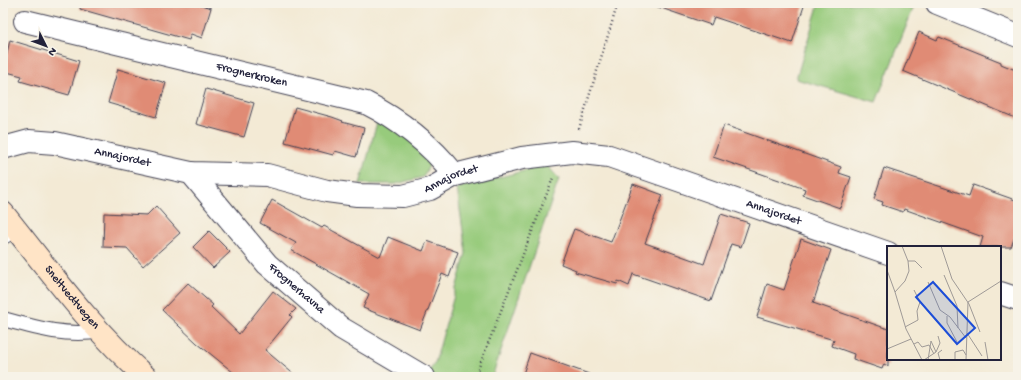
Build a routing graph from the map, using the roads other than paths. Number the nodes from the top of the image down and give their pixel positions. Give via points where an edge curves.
1 (937, 3) edge
2 (25, 21) dead end
3 (1018, 36) edge
4 (3, 148) edge
5 (191, 173) junction
6 (455, 175) junction
7 (7, 227) edge
8 (887, 253) edge
9 (1001, 293) edge
10 (1018, 299) edge
11 (3, 319) edge
12 (101, 331) junction
13 (146, 377) edge
14 (424, 377) edge

1 - 3 street
2 - 6 street, Frognerkroken via 366,103 409,128 436,152
4 - 5 street, Annajordet via 29,142 55,143
5 - 6 street, Annajordet via 267,175 327,191 357,195 403,196 430,189
5 - 14 street, Frognerhavna via 267,264 341,328
6 - 8 street, Annajordet via 522,158 567,152 609,156
7 - 12 main road, Sneltvedtvegen
9 - 10 street
11 - 12 lane via 67,334
12 - 13 main road, Sneltvedtvegen

